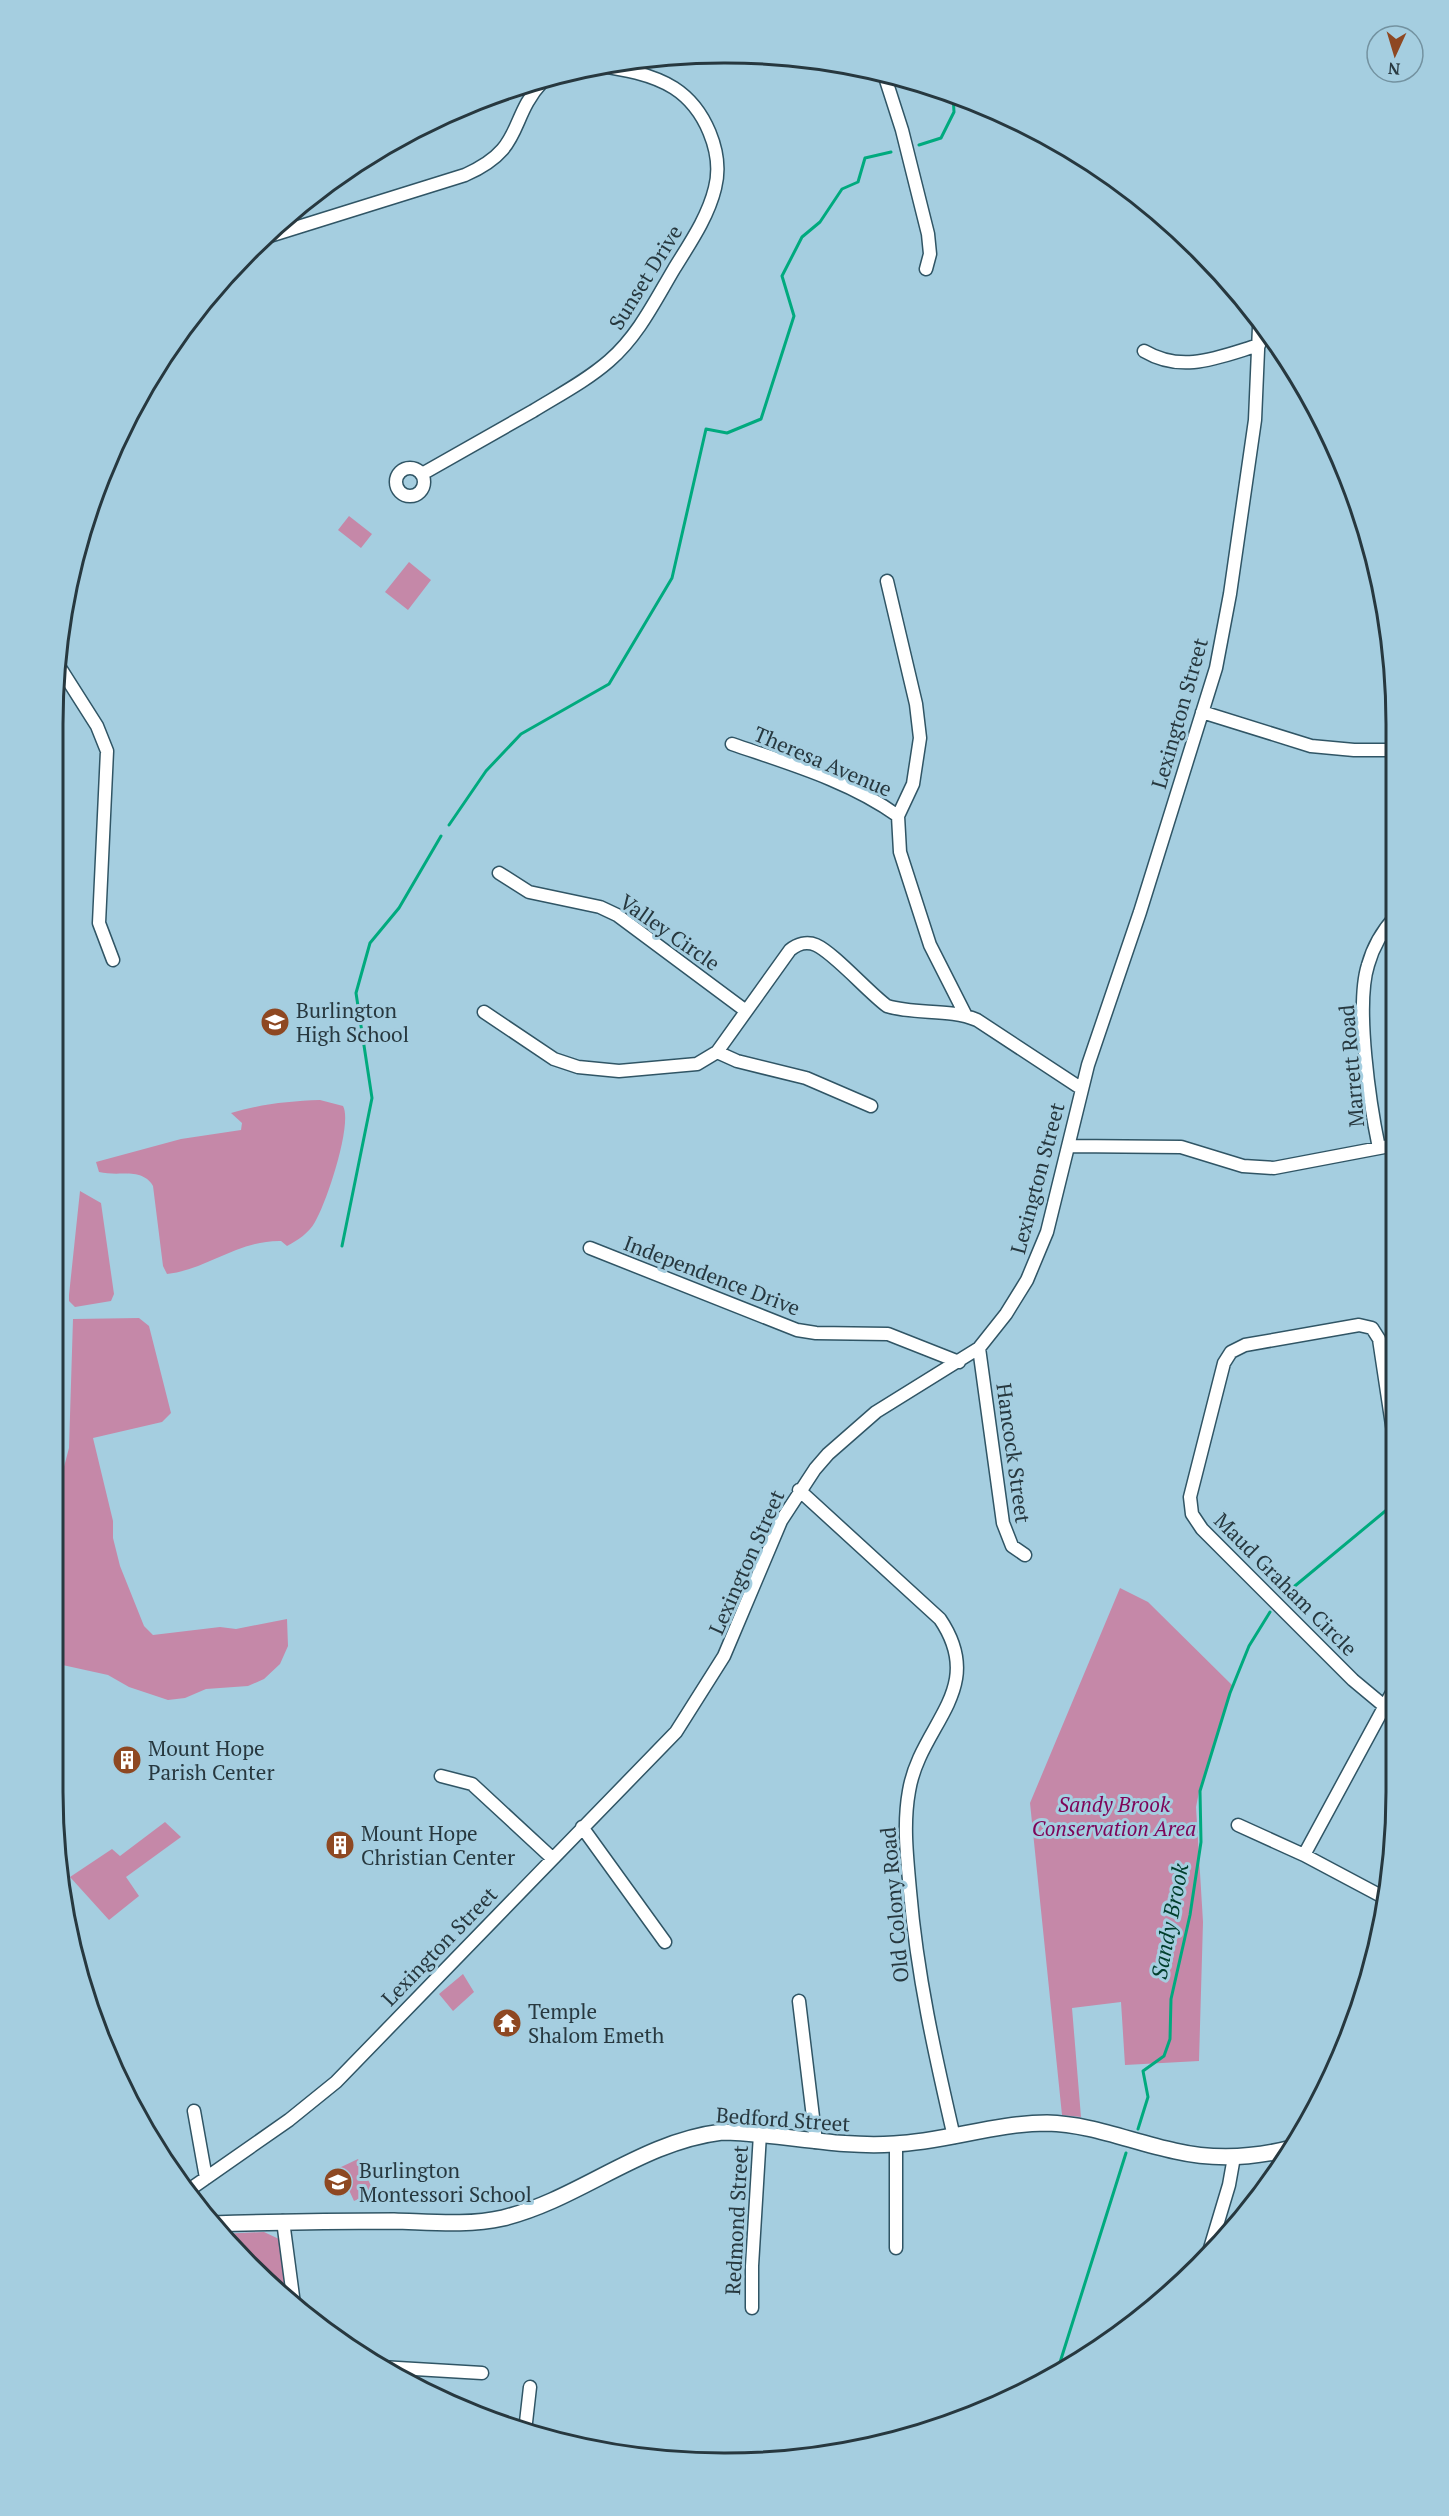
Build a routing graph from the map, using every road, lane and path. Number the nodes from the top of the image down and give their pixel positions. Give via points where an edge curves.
1 (622, 72) edge
2 (887, 84) edge
3 (535, 91) edge
4 (283, 232) edge
5 (926, 268) dead end
6 (1259, 335) edge
7 (1259, 345) junction
8 (1144, 351) dead end
9 (422, 474) dead end
10 (887, 582) dead end
11 (65, 675) edge
12 (1202, 712) junction
13 (732, 744) dead end
14 (1386, 750) edge
15 (898, 816) junction
16 (499, 873) dead end
17 (1386, 929) edge
18 (113, 960) dead end
19 (746, 1011) junction
20 (484, 1012) dead end
21 (966, 1016) junction
22 (717, 1052) junction
23 (1082, 1089) junction
24 (871, 1106) dead end
25 (1068, 1146) junction
26 (1386, 1147) edge
27 (1379, 1148) junction
28 (590, 1248) dead end
29 (979, 1348) junction
30 (959, 1362) junction
31 (1386, 1385) edge
32 (799, 1490) junction
33 (1025, 1555) dead end
34 (1386, 1700) edge
35 (1383, 1705) junction
36 (441, 1776) dead end
37 (1238, 1825) dead end
38 (582, 1827) junction
39 (1304, 1855) junction
40 (552, 1858) junction
41 (1377, 1894) edge
42 (664, 1942) dead end
43 (799, 2001) dead end
44 (194, 2111) dead end
45 (760, 2134) junction
46 (954, 2137) junction
47 (816, 2142) junction
48 (896, 2144) junction
49 (1280, 2150) edge
50 (1234, 2157) junction
51 (206, 2178) junction
52 (195, 2187) edge
53 (283, 2221) junction
54 (223, 2224) edge
55 (1213, 2237) edge
56 (896, 2247) dead end
57 (292, 2293) edge
58 (752, 2308) dead end
59 (402, 2368) edge
60 (482, 2373) dead end
61 (530, 2387) dead end
62 (526, 2422) edge

1 - 9 street, Sunset Drive via 660,81 687,99 709,132 717,158 715,189 707,210 643,322 610,361 577,385
2 - 5 street via 928,234 930,254
3 - 4 street via 509,143 482,167
6 - 7 street, Lexington Street
7 - 8 street via 1204,361 1181,363 1160,360
7 - 12 street, Lexington Street via 1257,402 1230,594 1216,668
10 - 15 street via 916,704 920,738 913,784
11 - 18 street via 97,726 107,750 99,923
12 - 14 street via 1311,746
12 - 23 street, Lexington Street
13 - 15 street, Theresa Avenue via 849,788
15 - 21 street via 900,852 930,945
16 - 19 street, Valley Circle via 529,892 617,915
17 - 27 street, Marrett Road via 1367,966 1363,1010 1371,1107
19 - 21 street via 790,950 808,943 823,950 887,1006
19 - 22 street
20 - 22 street via 554,1059 596,1071 690,1066
21 - 23 street
22 - 24 street via 737,1061 806,1078
23 - 25 street, Lexington Street
25 - 27 street via 1181,1147 1243,1166 1274,1168
25 - 29 street, Lexington Street via 1037,1260 1006,1314
26 - 27 street
28 - 30 street, Independence Drive via 797,1330 888,1334
29 - 30 street, Lexington Street
29 - 33 street, Hancock Street via 1003,1523 1012,1546
30 - 32 street, Lexington Street via 863,1423 828,1454
31 - 35 street, Maud Graham Circle via 1379,1339 1372,1328 1359,1325 1243,1346 1232,1352 1224,1363 1190,1497 1192,1514 1202,1529
32 - 38 street, Lexington Street via 772,1540 724,1656 703,1693 676,1732
32 - 46 street, Old Colony Road via 940,1619 958,1658 958,1675 951,1696 911,1780 906,1808 914,1940 923,2003
34 - 35 street
35 - 39 street
36 - 40 street via 472,1784
37 - 39 street
38 - 40 street, Lexington Street
38 - 42 street
39 - 41 street
40 - 51 street, Lexington Street via 336,2082 290,2120
43 - 47 street
44 - 51 street
45 - 47 main road, Bedford Street
45 - 53 main road, Bedford Street via 722,2132 691,2137 615,2167 527,2211 501,2218 453,2222
45 - 58 street, Redmond Street
46 - 48 main road, Bedford Street
46 - 50 main road, Bedford Street via 1047,2123 1089,2128 1175,2151
47 - 48 main road, Bedford Street
48 - 56 street
49 - 50 main road, Bedford Street
50 - 55 street
51 - 52 street, Lexington Street
53 - 54 main road, Bedford Street
53 - 57 street
59 - 60 street
61 - 62 street

